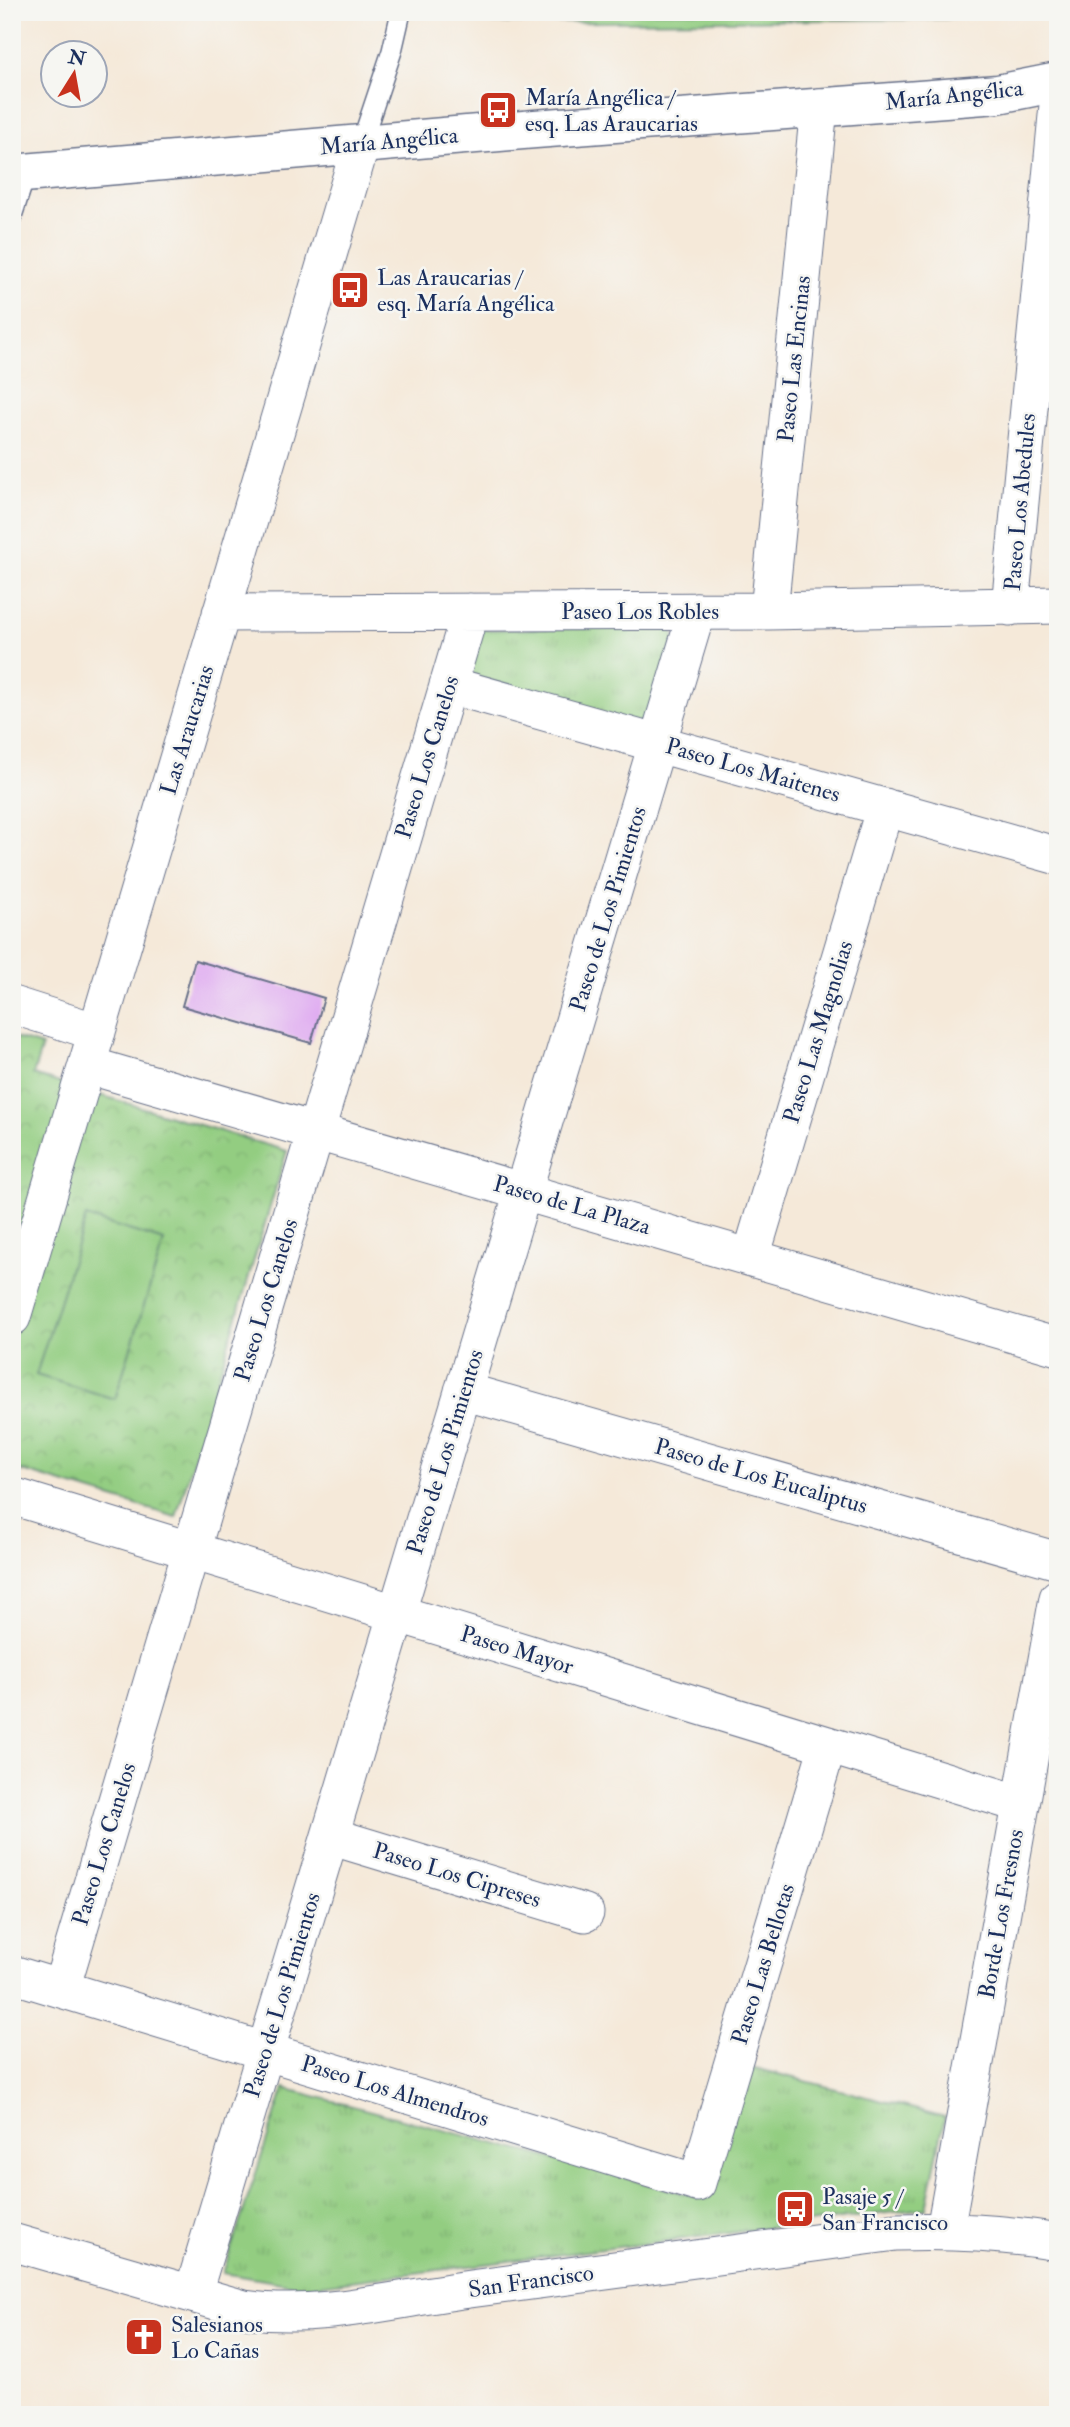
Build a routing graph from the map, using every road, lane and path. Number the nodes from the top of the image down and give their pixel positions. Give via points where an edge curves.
1 (401, 12) edge
2 (1058, 82) edge
3 (1058, 105) edge
4 (819, 107) junction
5 (361, 144) junction
6 (19, 173) edge
7 (12, 216) edge
8 (1058, 605) edge
9 (1010, 607) junction
10 (697, 611) junction
11 (769, 611) junction
12 (470, 612) junction
13 (221, 613) junction
14 (448, 685) junction
15 (658, 743) junction
16 (885, 807) junction
17 (1058, 856) edge
18 (12, 1005) edge
19 (92, 1048) junction
20 (316, 1131) junction
21 (524, 1191) junction
22 (751, 1258) junction
23 (12, 1317) edge
24 (1058, 1347) edge
25 (463, 1391) junction
26 (12, 1496) edge
27 (191, 1550) junction
28 (1058, 1561) edge
29 (1058, 1598) edge
30 (397, 1613) junction
31 (828, 1745) junction
32 (1021, 1804) junction
33 (330, 1836) junction
34 (584, 1913) dead end
35 (12, 1974) edge
36 (61, 1989) junction
37 (265, 2051) junction
38 (697, 2183) joint
39 (944, 2230) junction
40 (12, 2242) edge
41 (1058, 2242) edge
42 (192, 2293) junction

1 - 5 lane
2 - 4 street, María Angélica via 998,94
3 - 9 street, Paseo Los Abedules
4 - 5 street, María Angélica
4 - 11 street, Paseo Las Encinas
5 - 6 street, María Angélica
5 - 13 street, Las Araucarias
6 - 7 lane
8 - 9 street, Paseo Los Robles
9 - 11 street, Paseo Los Robles
10 - 11 street, Paseo Los Robles
10 - 12 street, Paseo Los Robles
10 - 15 street, Paseo de Los Pimientos
12 - 13 street, Paseo Los Robles
12 - 14 street, Paseo Los Canelos
13 - 19 street, Las Araucarias
14 - 15 street, Paseo Los Maitenes
14 - 20 street, Paseo Los Canelos
15 - 16 street, Paseo Los Maitenes
15 - 21 street, Paseo de Los Pimientos
16 - 17 street, Paseo Los Maitenes
16 - 22 street, Paseo Las Magnolias
18 - 19 street, Paseo de La Plaza
19 - 20 street, Paseo de La Plaza
19 - 23 street, Las Araucarias
20 - 21 street, Paseo de La Plaza
20 - 27 street, Paseo Los Canelos
21 - 22 street, Paseo de La Plaza
21 - 25 street, Paseo de Los Pimientos
22 - 24 street, Paseo de La Plaza
25 - 28 street, Paseo de Los Eucaliptus
25 - 30 street, Paseo de Los Pimientos
26 - 27 street, Paseo Mayor
27 - 30 street, Paseo Mayor
27 - 36 street, Paseo Los Canelos
29 - 32 street, Borde Los Fresnos
30 - 31 street, Paseo Mayor
30 - 33 street, Paseo de Los Pimientos
31 - 32 street, Paseo Mayor
31 - 38 street, Paseo Las Bellotas
32 - 39 street, Borde Los Fresnos
33 - 34 street, Paseo Los Cipreses
33 - 37 street, Paseo de Los Pimientos
35 - 36 street, Paseo Los Almendros
36 - 37 street, Paseo Los Almendros
37 - 38 street, Paseo Los Almendros
37 - 42 street, Paseo de Los Pimientos
39 - 41 street, San Francisco
39 - 42 street, San Francisco via 308,2313 244,2309
40 - 42 street, San Francisco

